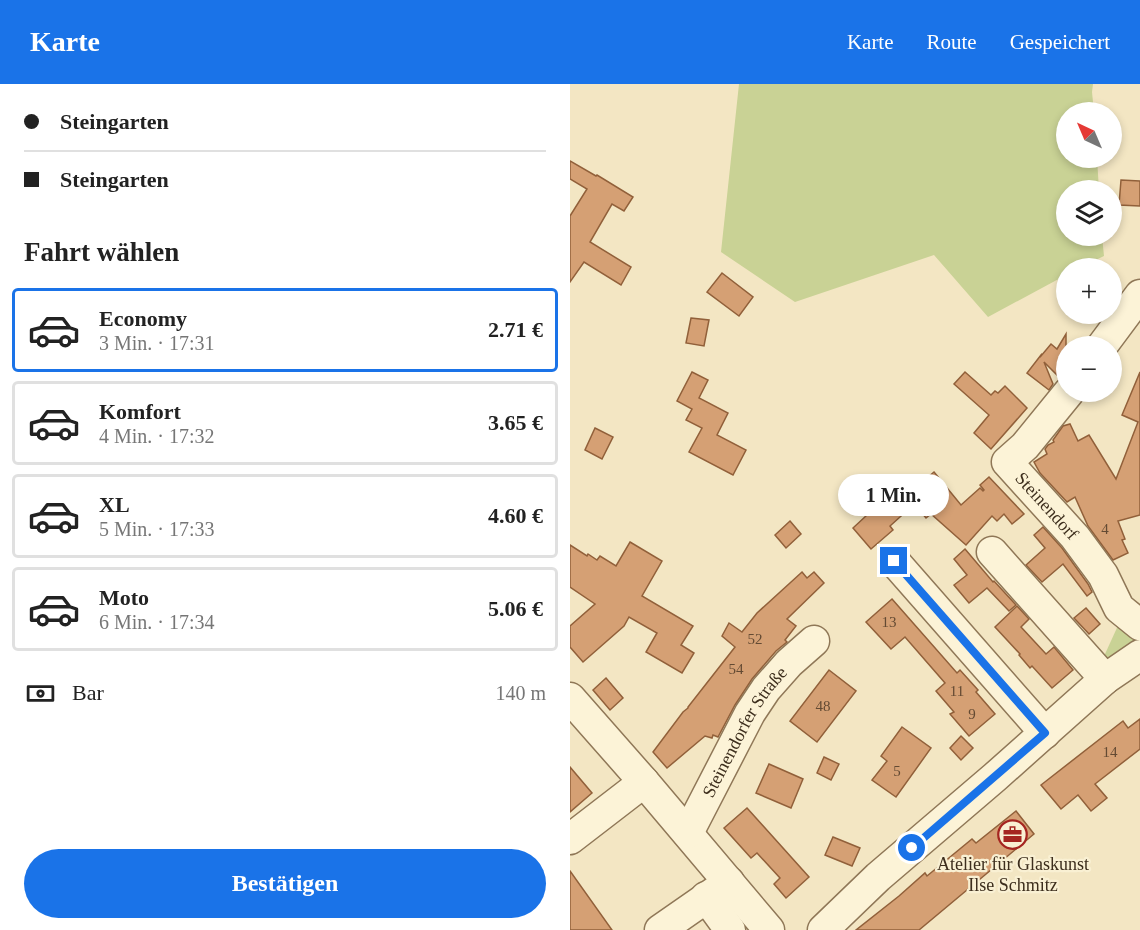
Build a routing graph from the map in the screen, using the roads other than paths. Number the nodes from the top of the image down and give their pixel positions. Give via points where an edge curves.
1 (1140, 295) edge
2 (1109, 336) edge
3 (1061, 402) edge
4 (992, 552) dead end
5 (894, 561) dead end
6 (1140, 626) edge
7 (814, 641) dead end
8 (1140, 655) edge
9 (1105, 679) junction
10 (570, 698) edge
11 (1045, 733) junction
12 (644, 782) junction
13 (688, 833) junction
14 (570, 839) edge
15 (718, 889) junction
16 (660, 930) edge
17 (730, 930) edge
18 (769, 930) edge
19 (823, 930) edge

1 - 2 street
3 - 6 street, Steinendorf via 1007,462 1075,537 1103,575 1119,608
4 - 9 street
5 - 11 street
7 - 13 street, Steinendorfer Straße via 789,663 750,713
8 - 9 street
9 - 11 street
10 - 12 street
11 - 19 street via 878,877
12 - 13 street
12 - 14 street
13 - 15 street
15 - 16 street
15 - 17 street
15 - 18 street

